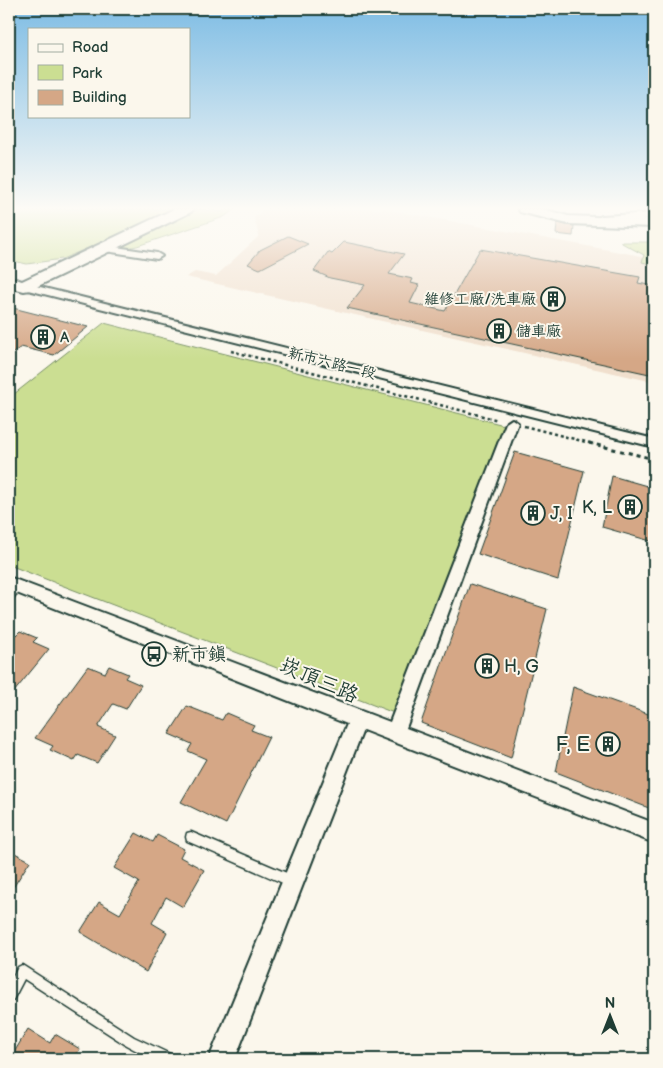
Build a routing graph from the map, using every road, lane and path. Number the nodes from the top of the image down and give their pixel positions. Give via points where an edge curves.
1 (76, 259) edge
2 (16, 284) edge
3 (222, 349) dead end
4 (512, 423) junction
5 (654, 443) edge
6 (654, 459) edge
7 (12, 589) edge
8 (358, 719) junction
9 (395, 733) junction
10 (654, 833) edge
11 (190, 837) dead end
12 (293, 881) junction
13 (9, 996) edge
14 (165, 1059) edge
15 (222, 1059) edge

1 - 2 main road
2 - 5 street, 新市六路一段
3 - 4 path
4 - 6 path
4 - 9 street
7 - 8 street, 崁頂三路
8 - 9 street
8 - 12 street, 崁頂三路
9 - 10 street
11 - 12 lane
12 - 15 street, 崁頂三路
13 - 14 lane via 22,971 130,1041

